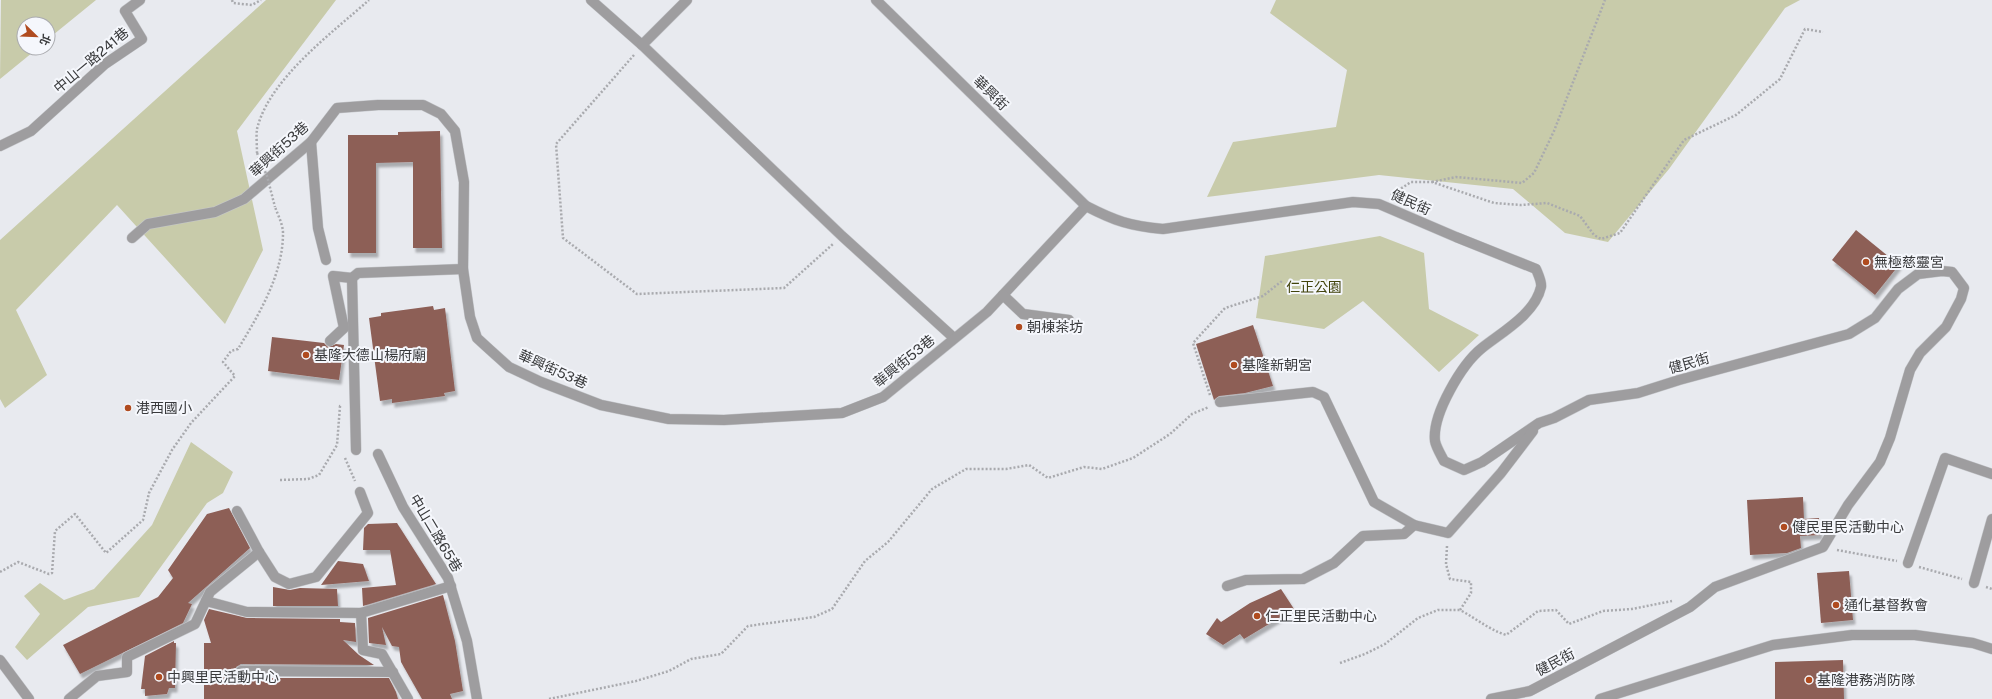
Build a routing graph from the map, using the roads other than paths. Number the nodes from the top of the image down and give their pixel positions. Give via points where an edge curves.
1 (140, 0) edge
2 (591, 0) edge
3 (687, 0) edge
4 (876, 0) edge
5 (642, 45) junction
6 (311, 142) junction
7 (0, 146) edge
8 (1086, 206) junction
9 (132, 238) dead end
10 (326, 260) dead end
11 (463, 269) junction
12 (352, 278) junction
13 (1003, 294) junction
14 (1069, 320) dead end
15 (954, 338) junction
16 (330, 341) dead end
17 (1216, 403) road end
18 (1539, 423) junction
19 (356, 450) dead end
20 (378, 454) dead end
21 (1992, 474) edge
22 (360, 492) road end
23 (237, 511) dead end
24 (1992, 519) edge
25 (1414, 525) junction
26 (259, 552) junction
27 (1908, 563) dead end
28 (1974, 583) dead end
29 (451, 586) junction
30 (1227, 586) dead end
31 (206, 601) junction
32 (361, 613) junction
33 (1992, 649) edge
34 (0, 660) edge
35 (242, 671) dead end
36 (393, 672) junction
37 (1601, 698) edge
38 (29, 699) edge
39 (69, 699) edge
40 (408, 699) edge
41 (477, 699) edge
42 (1491, 699) edge

1 - 7 street, 中山一路241巷 via 125,11 142,39 105,64 31,131
2 - 5 street
3 - 5 street
4 - 8 street, 華興街
5 - 15 street via 842,236
6 - 9 street, 華興街53巷 via 244,199 215,212 148,224
6 - 10 street via 318,228
6 - 11 street, 華興街53巷 via 338,108 423,105 441,114 455,131 464,182
8 - 13 street, 華興街53巷
8 - 18 street, 健民街 via 1113,220 1163,229 1353,202 1379,204 1536,269 1541,286 1535,302 1512,326 1481,349 1453,381 1438,421 1435,441 1444,461 1464,470 1482,462
11 - 12 street via 358,273
11 - 15 street, 華興街53巷 via 470,317 477,338 509,367 601,405 669,419 724,420 842,413 884,398
12 - 16 street via 333,276 344,328
12 - 19 street
13 - 14 street via 1023,314
13 - 15 street, 華興街53巷 via 987,312
17 - 25 street via 1313,392 1324,397 1374,502
18 - 25 street via 1501,473 1448,534
18 - 42 street, 健民街 via 1589,400 1638,393 1849,334 1875,318 1898,289 1918,274 1952,272 1964,288 1946,327 1920,353 1910,370 1890,438 1880,462 1848,505 1823,547 1715,587 1690,607 1530,692
20 - 29 street, 中山二路65巷 via 403,507
21 - 27 street via 1945,458
22 - 26 street via 368,513 316,577 289,584 275,577
23 - 26 street
24 - 28 street
25 - 30 street via 1404,534 1363,536 1334,563 1303,579 1246,580
26 - 31 street via 210,592
29 - 32 street
29 - 41 street, 中山二路65巷 via 467,641
31 - 32 street via 246,612
31 - 39 street via 195,624 127,657 127,672 97,676
32 - 36 street via 363,650 382,654
33 - 37 street via 1973,643 1915,635 1852,635 1781,644
34 - 38 street
35 - 36 street
36 - 40 street

